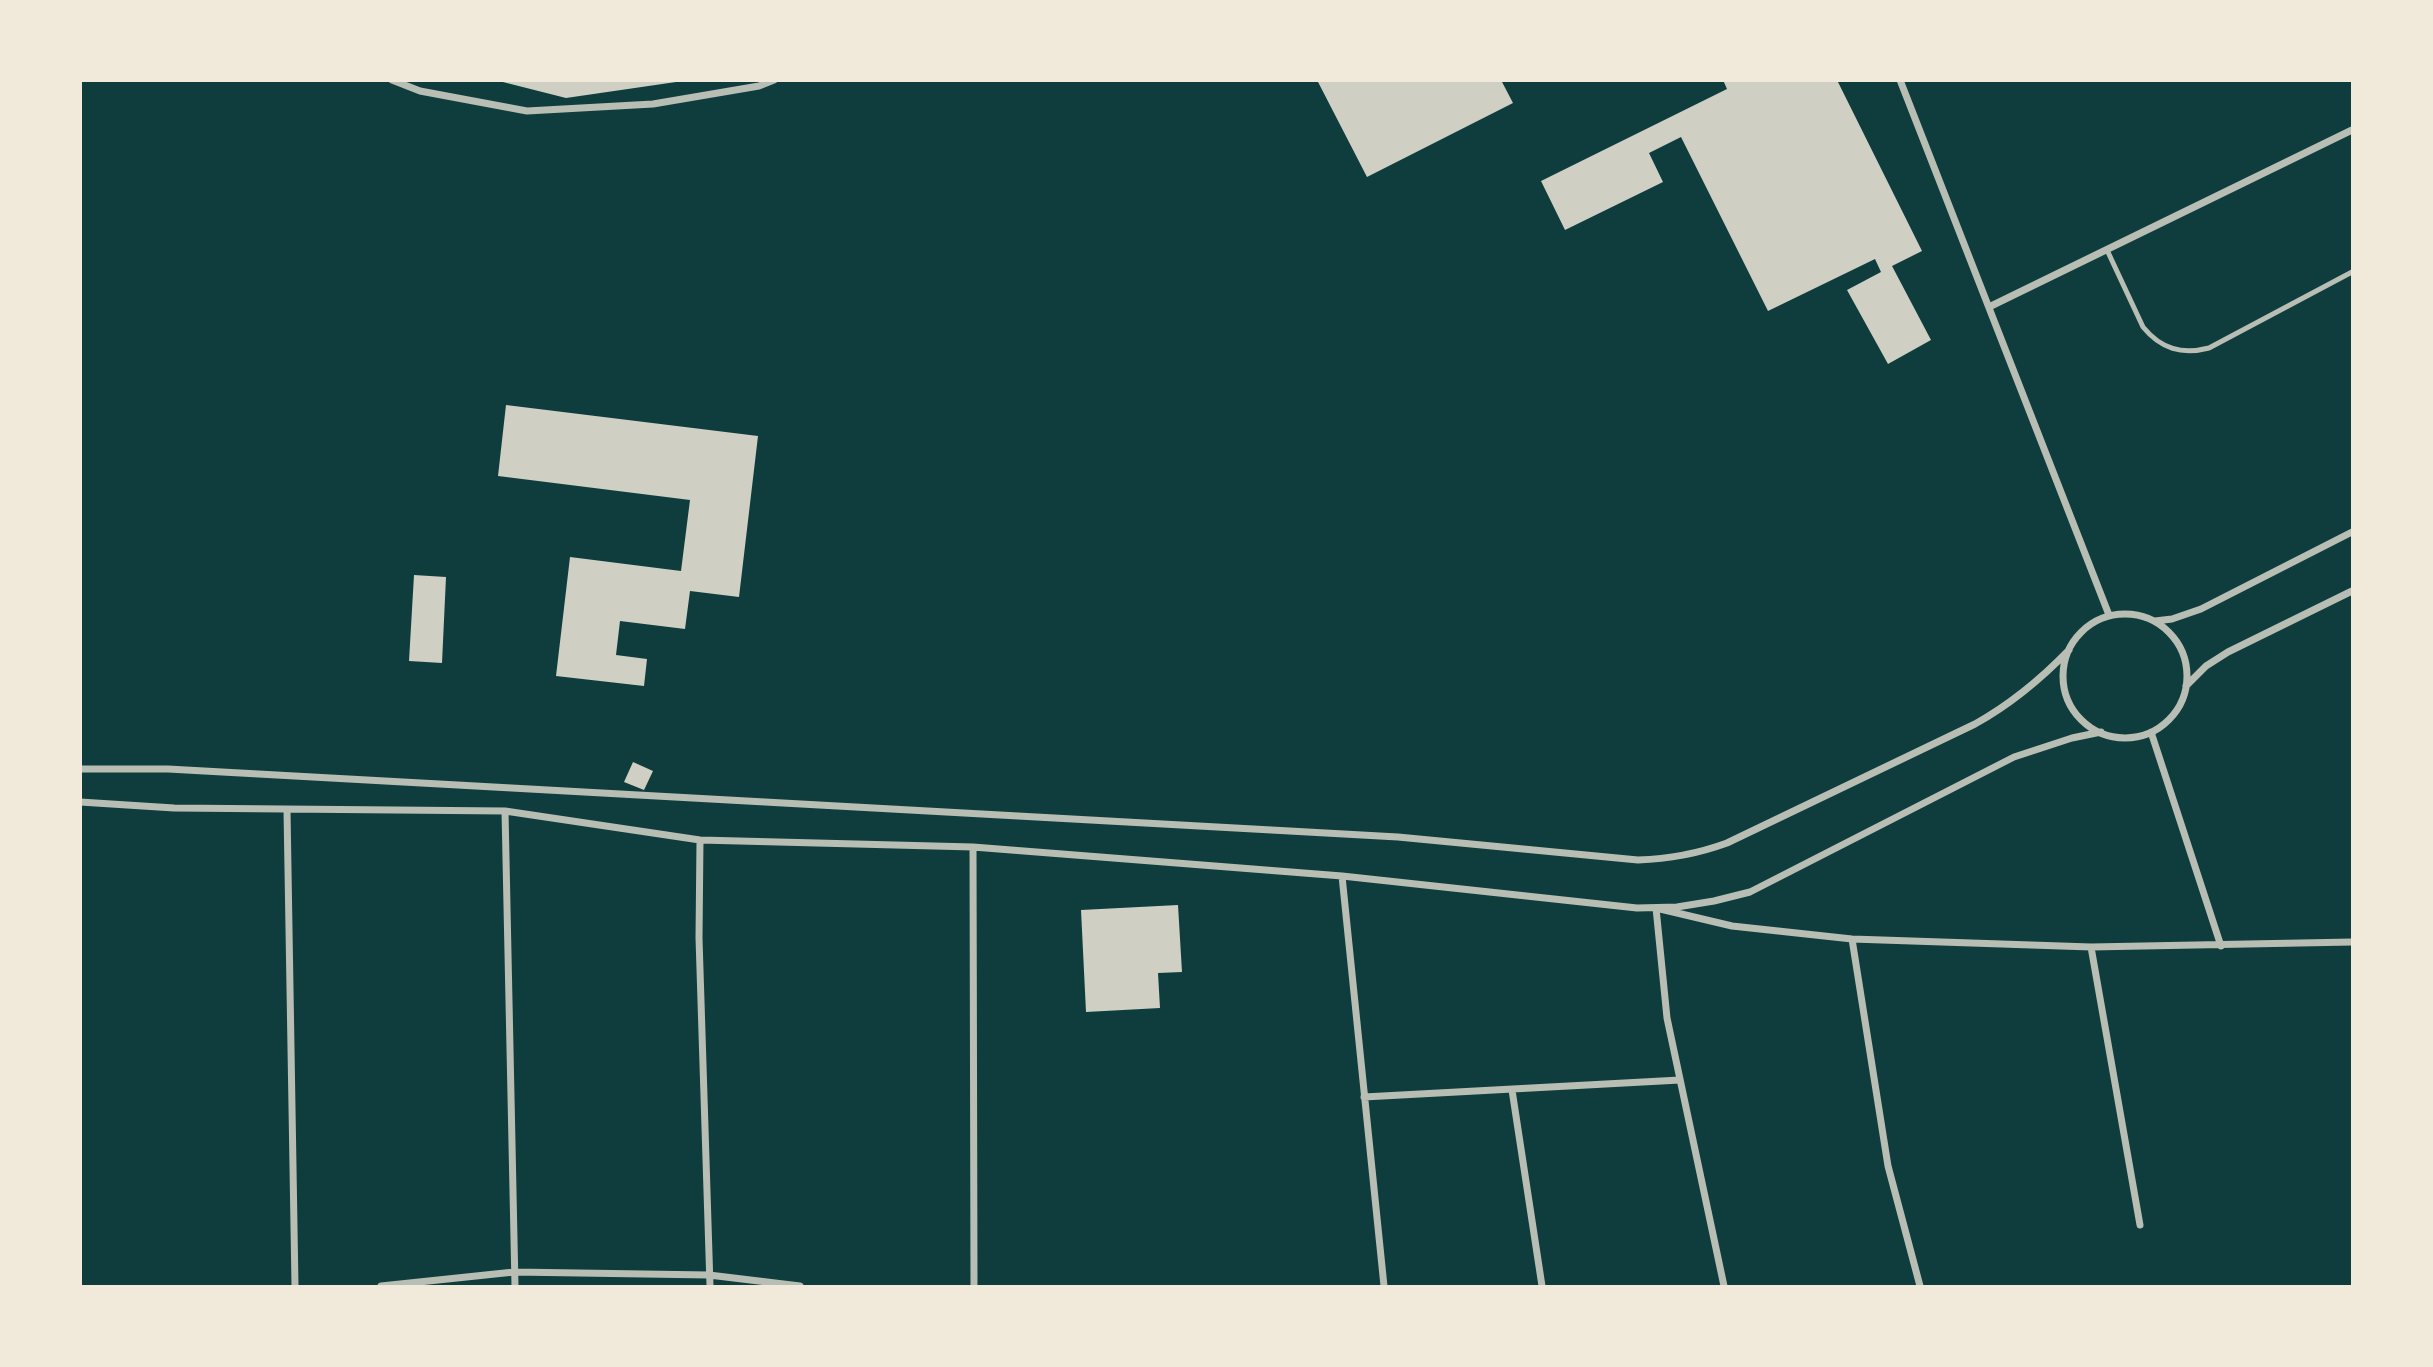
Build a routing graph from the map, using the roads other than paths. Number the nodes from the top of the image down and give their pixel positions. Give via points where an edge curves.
1 (392, 80) edge
2 (774, 80) edge
3 (1900, 80) edge
4 (2353, 130) edge
5 (2107, 250) junction
6 (2353, 272) edge
7 (1989, 307) junction
8 (2353, 533) edge
9 (2353, 592) edge
10 (2109, 615) junction
11 (2155, 621) junction
12 (2069, 650) junction
13 (2186, 687) junction
14 (2151, 732) junction
15 (2101, 733) junction
16 (80, 769) edge
17 (80, 802) edge
18 (287, 810) junction
19 (505, 811) junction
20 (700, 840) junction
21 (973, 847) junction
22 (1342, 876) junction
23 (1656, 908) junction
24 (1852, 939) junction
25 (2353, 942) edge
26 (2221, 946) junction
27 (2091, 947) junction
28 (1680, 1080) junction
29 (1513, 1090) junction
30 (1364, 1097) junction
31 (2140, 1225) dead end
32 (513, 1272) junction
33 (709, 1275) junction
34 (295, 1286) edge
35 (381, 1286) edge
36 (515, 1286) edge
37 (710, 1286) edge
38 (800, 1286) edge
39 (974, 1286) edge
40 (1384, 1286) edge
41 (1542, 1286) edge
42 (1724, 1286) edge
43 (1920, 1286) edge

1 - 2 street via 420,91 527,111 653,103
3 - 7 street
4 - 5 street
5 - 6 lane via 2143,327 2152,338 2178,351 2209,348
5 - 7 street
7 - 10 street
8 - 11 street via 2202,609
9 - 13 street via 2228,652
10 - 11 street via 2133,614
10 - 12 street via 2085,628
11 - 13 street via 2181,649
12 - 15 street via 2064,665 2067,698 2075,712
12 - 16 street via 2013,701 1975,724 1727,843 1668,859 1356,834 182,769
13 - 14 street via 2174,713
14 - 15 street via 2126,738
14 - 26 street
15 - 23 street via 2014,758 1749,892
17 - 18 street
18 - 19 street
18 - 34 street
19 - 20 street
19 - 32 street
20 - 21 street
20 - 33 street
21 - 22 street
21 - 39 street
22 - 23 street
22 - 30 street
23 - 24 street via 1732,926
23 - 28 street via 1667,1018
24 - 27 street
24 - 43 street via 1888,1166
25 - 26 street
26 - 27 street
27 - 31 street
28 - 29 street
28 - 42 street
29 - 30 street
29 - 41 street
30 - 40 street
32 - 33 street
32 - 35 street
32 - 36 street
33 - 37 street
33 - 38 street

